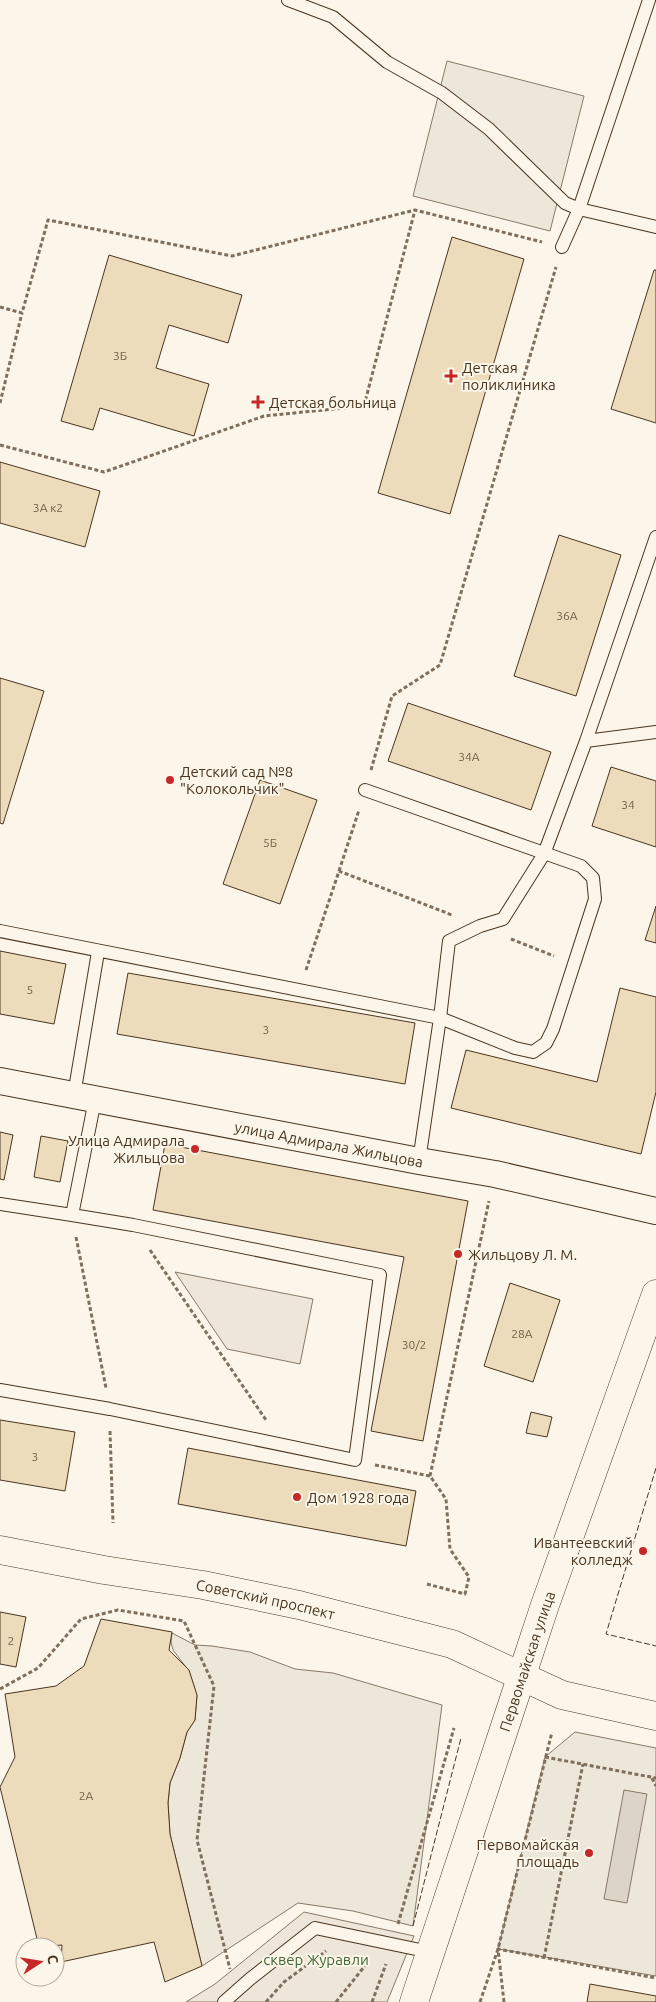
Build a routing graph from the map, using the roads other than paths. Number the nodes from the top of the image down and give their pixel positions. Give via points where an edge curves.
1 (288, 0) edge
2 (649, 0) edge
3 (579, 209) junction
4 (656, 227) edge
5 (562, 247) road end
6 (656, 537) edge
7 (656, 732) edge
8 (586, 741) junction
9 (365, 790) road end
10 (544, 854) junction
11 (0, 932) edge
12 (98, 952) junction
13 (440, 1018) junction
14 (0, 1081) edge
15 (85, 1098) junction
16 (419, 1161) junction
17 (0, 1204) edge
18 (656, 1211) edge
19 (72, 1215) junction
20 (656, 1294) edge
21 (0, 1390) edge
22 (0, 1550) edge
23 (522, 1676) junction
24 (656, 1716) edge
25 (430, 1952) junction
26 (224, 2002) edge
27 (414, 2002) edge

1 - 3 lane via 333,17 387,62 442,93 489,129 565,203
2 - 3 lane
3 - 4 lane
3 - 5 lane
6 - 8 lane
7 - 8 lane
8 - 10 lane
9 - 10 lane
10 - 13 lane via 503,919 449,941
10 - 13 lane via 581,866 593,878 595,899 546,1043 533,1052 515,1048
11 - 12 lane
12 - 13 lane
12 - 15 lane
13 - 16 lane
14 - 15 street, улица Адмирала Жильцова
15 - 16 street, улица Адмирала Жильцова
15 - 19 lane
16 - 18 street, улица Адмирала Жильцова via 495,1174
17 - 19 lane
19 - 21 lane via 380,1275 355,1460 110,1409
20 - 23 main road, Первомайская улица
22 - 23 main road, Советский проспект via 298,1605 452,1644
23 - 24 main road, Советский проспект via 562,1695
23 - 25 main road, Первомайская улица
25 - 26 lane via 314,1928
25 - 27 main road, Первомайская улица

